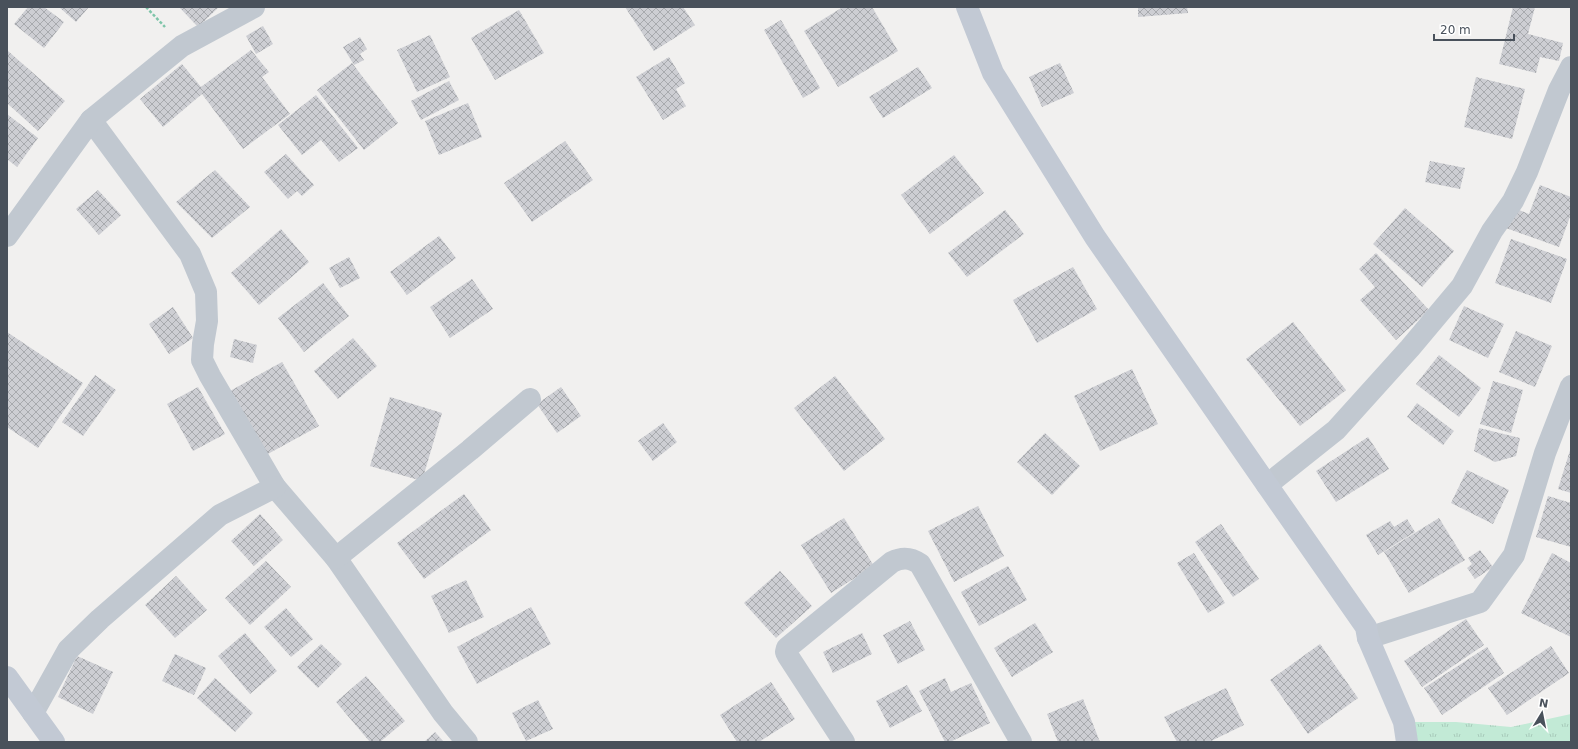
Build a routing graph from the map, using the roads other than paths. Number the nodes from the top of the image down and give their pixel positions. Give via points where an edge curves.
1 (254, 7) edge
2 (968, 7) edge
3 (1571, 67) edge
4 (91, 120) junction
5 (7, 236) edge
6 (1571, 386) edge
7 (530, 399) dead end
8 (1267, 485) junction
9 (275, 487) junction
10 (336, 558) junction
11 (1368, 638) junction
12 (7, 677) edge
13 (33, 713) junction
14 (54, 742) edge
15 (468, 742) edge
16 (844, 742) edge
17 (1021, 742) edge
18 (1407, 742) edge

1 - 4 street via 182,46
2 - 8 street via 993,73 1087,224
3 - 8 street via 1513,201 1492,231 1462,286 1336,430
4 - 5 street
4 - 9 street via 190,254 206,292 207,321 202,360
6 - 11 street via 1545,453 1514,555 1480,602
7 - 10 street
8 - 11 street via 1366,627
9 - 10 street
9 - 13 street via 220,515 100,619 68,650
10 - 15 street via 443,713
11 - 18 street via 1404,722
12 - 13 street
13 - 14 street
16 - 17 street via 788,656 787,648 892,562 905,557 920,564

